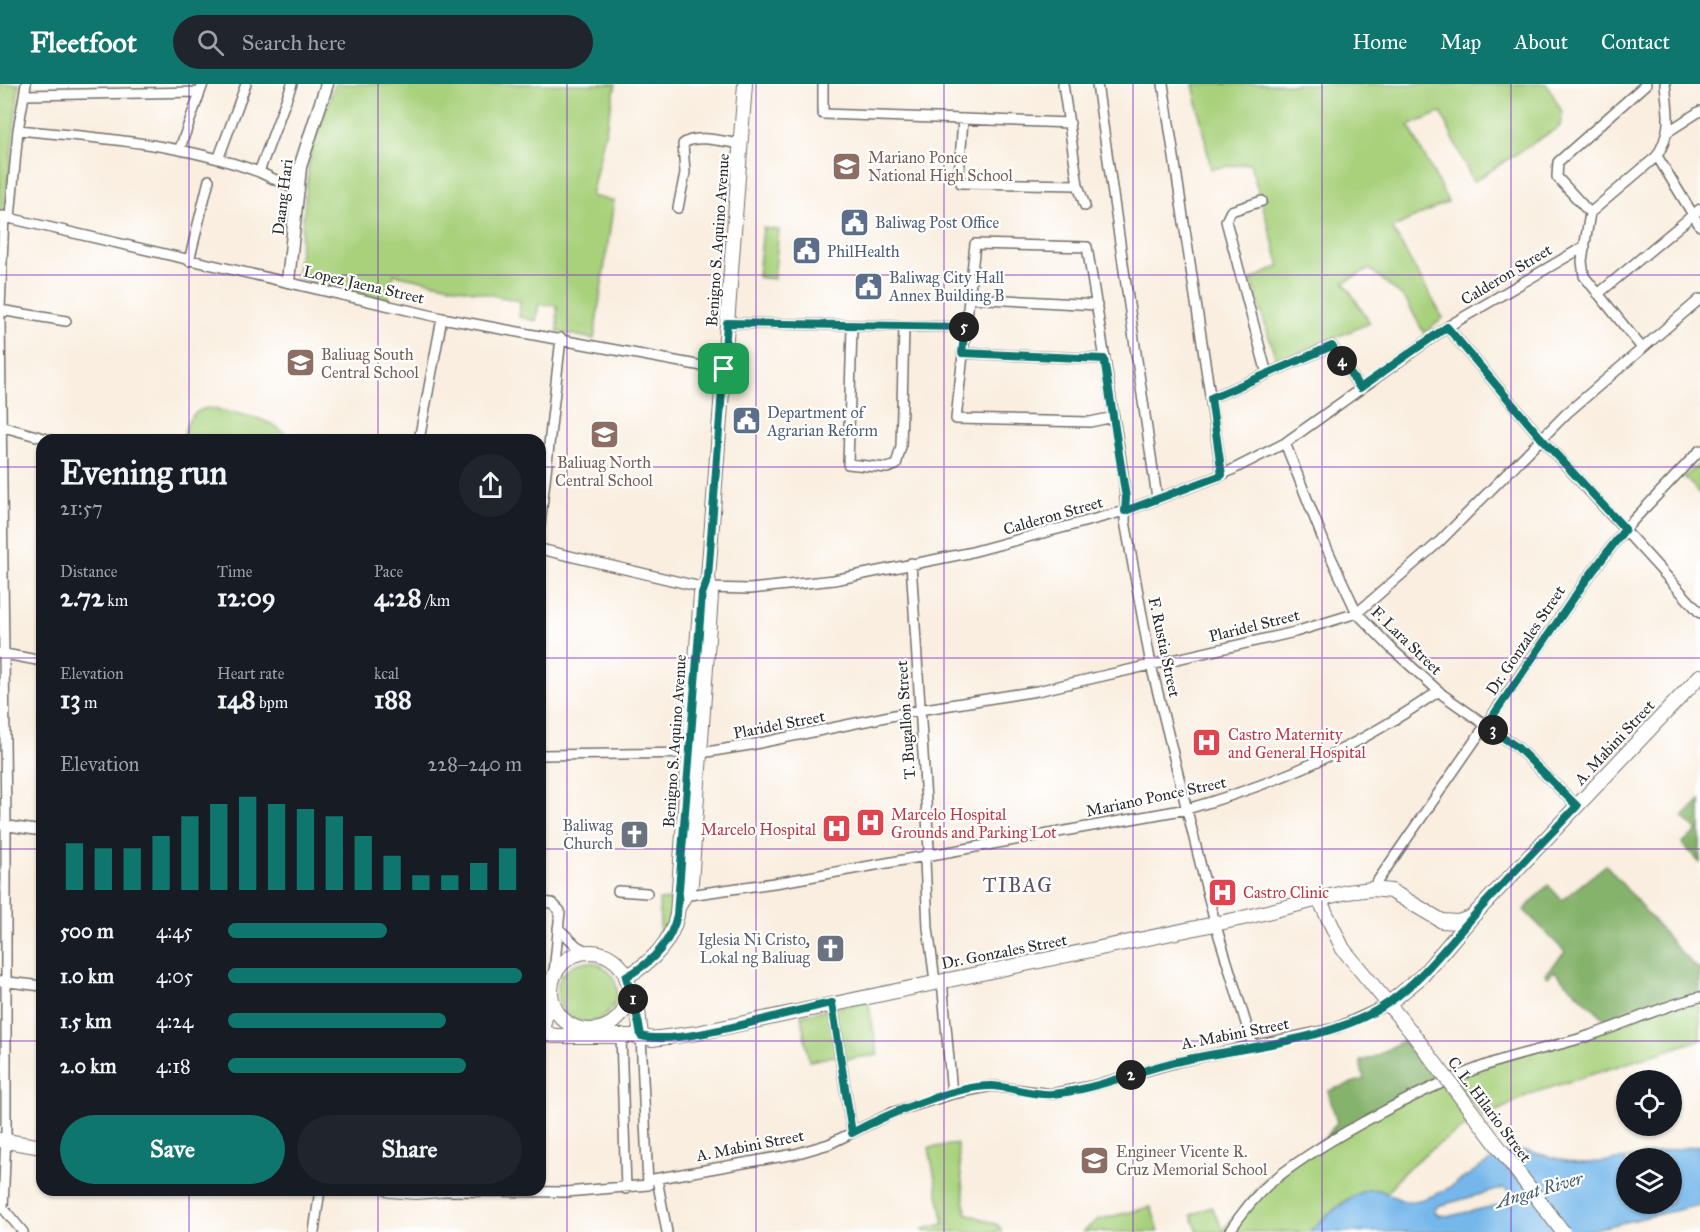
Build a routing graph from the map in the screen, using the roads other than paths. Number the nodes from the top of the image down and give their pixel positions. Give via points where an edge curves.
1 (26, 84) edge
2 (246, 84) edge
3 (292, 84) edge
4 (327, 84) edge
5 (745, 84) edge
6 (823, 84) edge
7 (1063, 84) edge
8 (1097, 84) edge
9 (1163, 84) edge
10 (1646, 84) edge
11 (1665, 84) edge
12 (201, 88) edge
13 (24, 95) junction
14 (1700, 111) edge
15 (963, 119) junction
16 (1070, 123) junction
17 (18, 130) junction
18 (1669, 131) junction
19 (741, 144) junction
20 (180, 148) junction
21 (1657, 156) junction
22 (219, 157) junction
23 (260, 172) junction
24 (209, 180) dead end
25 (1078, 185) junction
26 (299, 191) junction
27 (1262, 201) dead end
28 (1085, 206) dead end
29 (678, 208) dead end
30 (1696, 212) edge
31 (1590, 213) junction
32 (4, 217) edge
33 (1700, 226) edge
34 (1585, 246) junction
35 (189, 261) junction
36 (288, 281) junction
37 (1598, 294) junction
38 (968, 298) junction
39 (1700, 299) edge
40 (1096, 305) junction
41 (0, 309) edge
42 (0, 318) edge
43 (442, 318) junction
44 (66, 321) dead end
45 (727, 323) junction
46 (852, 327) junction
47 (904, 327) junction
48 (965, 327) junction
49 (1447, 327) junction
50 (561, 338) junction
51 (1642, 348) junction
52 (962, 353) junction
53 (1104, 359) junction
54 (724, 369) junction
55 (1267, 374) junction
56 (1360, 388) junction
57 (1211, 398) junction
58 (1114, 417) junction
59 (1, 426) edge
60 (420, 434) edge
61 (36, 436) edge
62 (1541, 438) junction
63 (1286, 443) junction
64 (1700, 450) edge
65 (546, 472) edge
66 (1222, 475) junction
67 (1157, 498) junction
68 (1125, 511) junction
69 (1625, 529) junction
70 (546, 550) edge
71 (911, 563) junction
72 (708, 585) junction
73 (1357, 612) junction
74 (1700, 613) edge
75 (2, 653) edge
76 (36, 660) edge
77 (1151, 665) junction
78 (1700, 676) edge
79 (1439, 692) junction
80 (920, 710) junction
81 (1486, 726) junction
82 (695, 753) junction
83 (546, 755) edge
84 (1577, 806) junction
85 (1187, 808) junction
86 (3, 825) edge
87 (36, 830) edge
88 (927, 854) junction
89 (1372, 889) junction
90 (618, 891) dead end
91 (647, 893) dead end
92 (681, 900) junction
93 (1320, 901) junction
94 (546, 903) edge
95 (1472, 917) junction
96 (1215, 923) junction
97 (558, 928) junction
98 (588, 952) junction
99 (554, 973) junction
100 (626, 977) junction
101 (938, 980) junction
102 (3, 981) edge
103 (36, 985) edge
104 (629, 993) junction
105 (550, 997) junction
106 (1700, 997) edge
107 (832, 1003) junction
108 (1387, 1005) junction
109 (546, 1008) edge
110 (576, 1027) junction
111 (546, 1029) edge
112 (546, 1033) edge
113 (621, 1036) junction
114 (641, 1036) junction
115 (1253, 1046) junction
116 (952, 1094) junction
117 (852, 1133) junction
118 (3, 1141) edge
119 (36, 1146) edge
120 (651, 1181) junction
121 (626, 1189) junction
122 (546, 1192) edge
123 (320, 1196) edge
124 (23, 1232) edge
125 (314, 1232) edge
126 (667, 1232) edge
127 (1229, 1232) edge
128 (1563, 1232) edge

1 - 13 street
2 - 22 street
3 - 23 street
4 - 26 street, Daang Hari via 302,158
5 - 19 main road, Benigno S. Aquino Avenue
6 - 15 street via 823,114
7 - 16 street
8 - 67 street
9 - 57 street
10 - 31 street via 1558,162 1557,177
11 - 18 street
12 - 13 street
12 - 20 street
13 - 17 street
14 - 18 street
15 - 16 street
15 - 25 street via 961,183
16 - 25 street
17 - 20 street
17 - 32 street
18 - 21 street
19 - 29 street via 697,139 683,144 685,172
19 - 45 main road, Benigno S. Aquino Avenue
20 - 22 street
21 - 30 street
21 - 31 street
22 - 23 street
23 - 26 street
24 - 35 street
25 - 28 street
26 - 36 street, Daang Hari
27 - 55 street via 1231,211 1226,221
30 - 33 street
30 - 37 street
31 - 34 street
32 - 35 street, Lopez Jaena Street
32 - 41 street
34 - 37 street via 1582,269
34 - 49 street, Calderon Street
35 - 36 street, Lopez Jaena Street
36 - 43 street, Lopez Jaena Street
37 - 51 street
38 - 40 street
38 - 40 street, F. Rustia Street via 975,244 1087,247
38 - 48 street
39 - 51 street, Plaridel Street
40 - 53 street, F. Rustia Street
41 - 44 street
42 - 59 street
43 - 50 street, Lopez Jaena Street
43 - 60 street
45 - 46 street
45 - 54 main road, Benigno S. Aquino Avenue
46 - 47 street
46 - 47 street via 849,464 887,468 896,465 901,447
47 - 48 street
48 - 52 street
49 - 56 street, Calderon Street
49 - 62 street
50 - 54 street, Lopez Jaena Street
50 - 65 street
51 - 62 street, Plaridel Street
52 - 53 street
52 - 58 street via 956,419 1079,422
53 - 58 street, F. Rustia Street
54 - 72 main road, Benigno S. Aquino Avenue
55 - 56 street via 1332,346
55 - 57 street
56 - 63 street, Calderon Street
57 - 66 street
58 - 68 street, F. Rustia Street
59 - 61 street
59 - 75 street
62 - 69 street
62 - 73 street, Plaridel Street via 1439,542
63 - 66 street, Calderon Street
63 - 73 street, F. Lara Street via 1324,542
64 - 69 street, Dr. Gonzales Street
66 - 67 street, Calderon Street
67 - 68 street, Calderon Street
68 - 71 street, Calderon Street via 1010,543
68 - 77 street, F. Rustia Street
69 - 74 street
69 - 81 street, Dr. Gonzales Street
70 - 72 street, Calderon Street
71 - 72 street, Calderon Street via 834,580 750,589
71 - 80 street, T. Bugallon Street
72 - 82 main road, Benigno S. Aquino Avenue via 702,594
73 - 77 street, Plaridel Street via 1295,632
73 - 79 street, F. Lara Street
75 - 76 street
75 - 86 street
77 - 80 street, Plaridel Street via 1037,691
77 - 85 street, F. Rustia Street
78 - 84 main road, A. Mabini Street
79 - 81 street, F. Lara Street
79 - 85 street, Mariano Ponce Street via 1331,757 1235,795
80 - 82 street, Plaridel Street
80 - 88 street, T. Bugallon Street
81 - 84 street, F. Lara Street via 1517,747
81 - 89 street, Dr. Gonzales Street
82 - 83 street, Plaridel Street
82 - 92 main road, Benigno S. Aquino Avenue
84 - 95 main road, A. Mabini Street
85 - 88 street, Mariano Ponce Street
85 - 96 street, F. Rustia Street
86 - 87 street
86 - 102 street
88 - 92 street, Mariano Ponce Street
88 - 101 street, T. Bugallon Street via 928,928
89 - 93 main road, Dr. Gonzales Street
89 - 95 main road, Dr. Gonzales Street via 1391,891 1442,921 1458,922
90 - 91 street
92 - 100 main road, Benigno S. Aquino Avenue via 666,944 644,967
93 - 96 main road, Dr. Gonzales Street
93 - 108 main road, C. L. Hilario Street via 1343,950
94 - 97 street via 558,906
95 - 108 main road, A. Mabini Street via 1422,976
96 - 101 main road, Dr. Gonzales Street
96 - 115 street, F. Rustia Street
97 - 98 street
97 - 99 street
98 - 99 main road via 567,959
98 - 100 main road via 613,960
99 - 105 main road
100 - 104 main road
101 - 107 main road, Dr. Gonzales Street
101 - 116 street, T. Bugallon Street
102 - 103 street
102 - 118 street
104 - 110 main road via 625,1010 613,1023
104 - 114 main road via 638,1010
105 - 109 main road
105 - 110 main road via 560,1017
106 - 127 street via 1495,1063 1433,1088 1343,1135 1270,1183
107 - 114 main road, Dr. Gonzales Street via 697,1033 652,1039
107 - 117 street
108 - 115 street, A. Mabini Street via 1336,1028
108 - 128 main road, C. L. Hilario Street, bridge
110 - 111 main road
112 - 113 main road, Dr. Gonzales Street
113 - 114 main road, Dr. Gonzales Street
113 - 121 street
114 - 120 street
115 - 116 street, A. Mabini Street via 1051,1094 992,1086
116 - 117 street, A. Mabini Street via 894,1112
117 - 120 street, A. Mabini Street via 795,1154
118 - 119 main road
118 - 124 street via 3,1208
120 - 121 street, A. Mabini Street
120 - 126 street
121 - 122 street, A. Mabini Street
123 - 125 street

